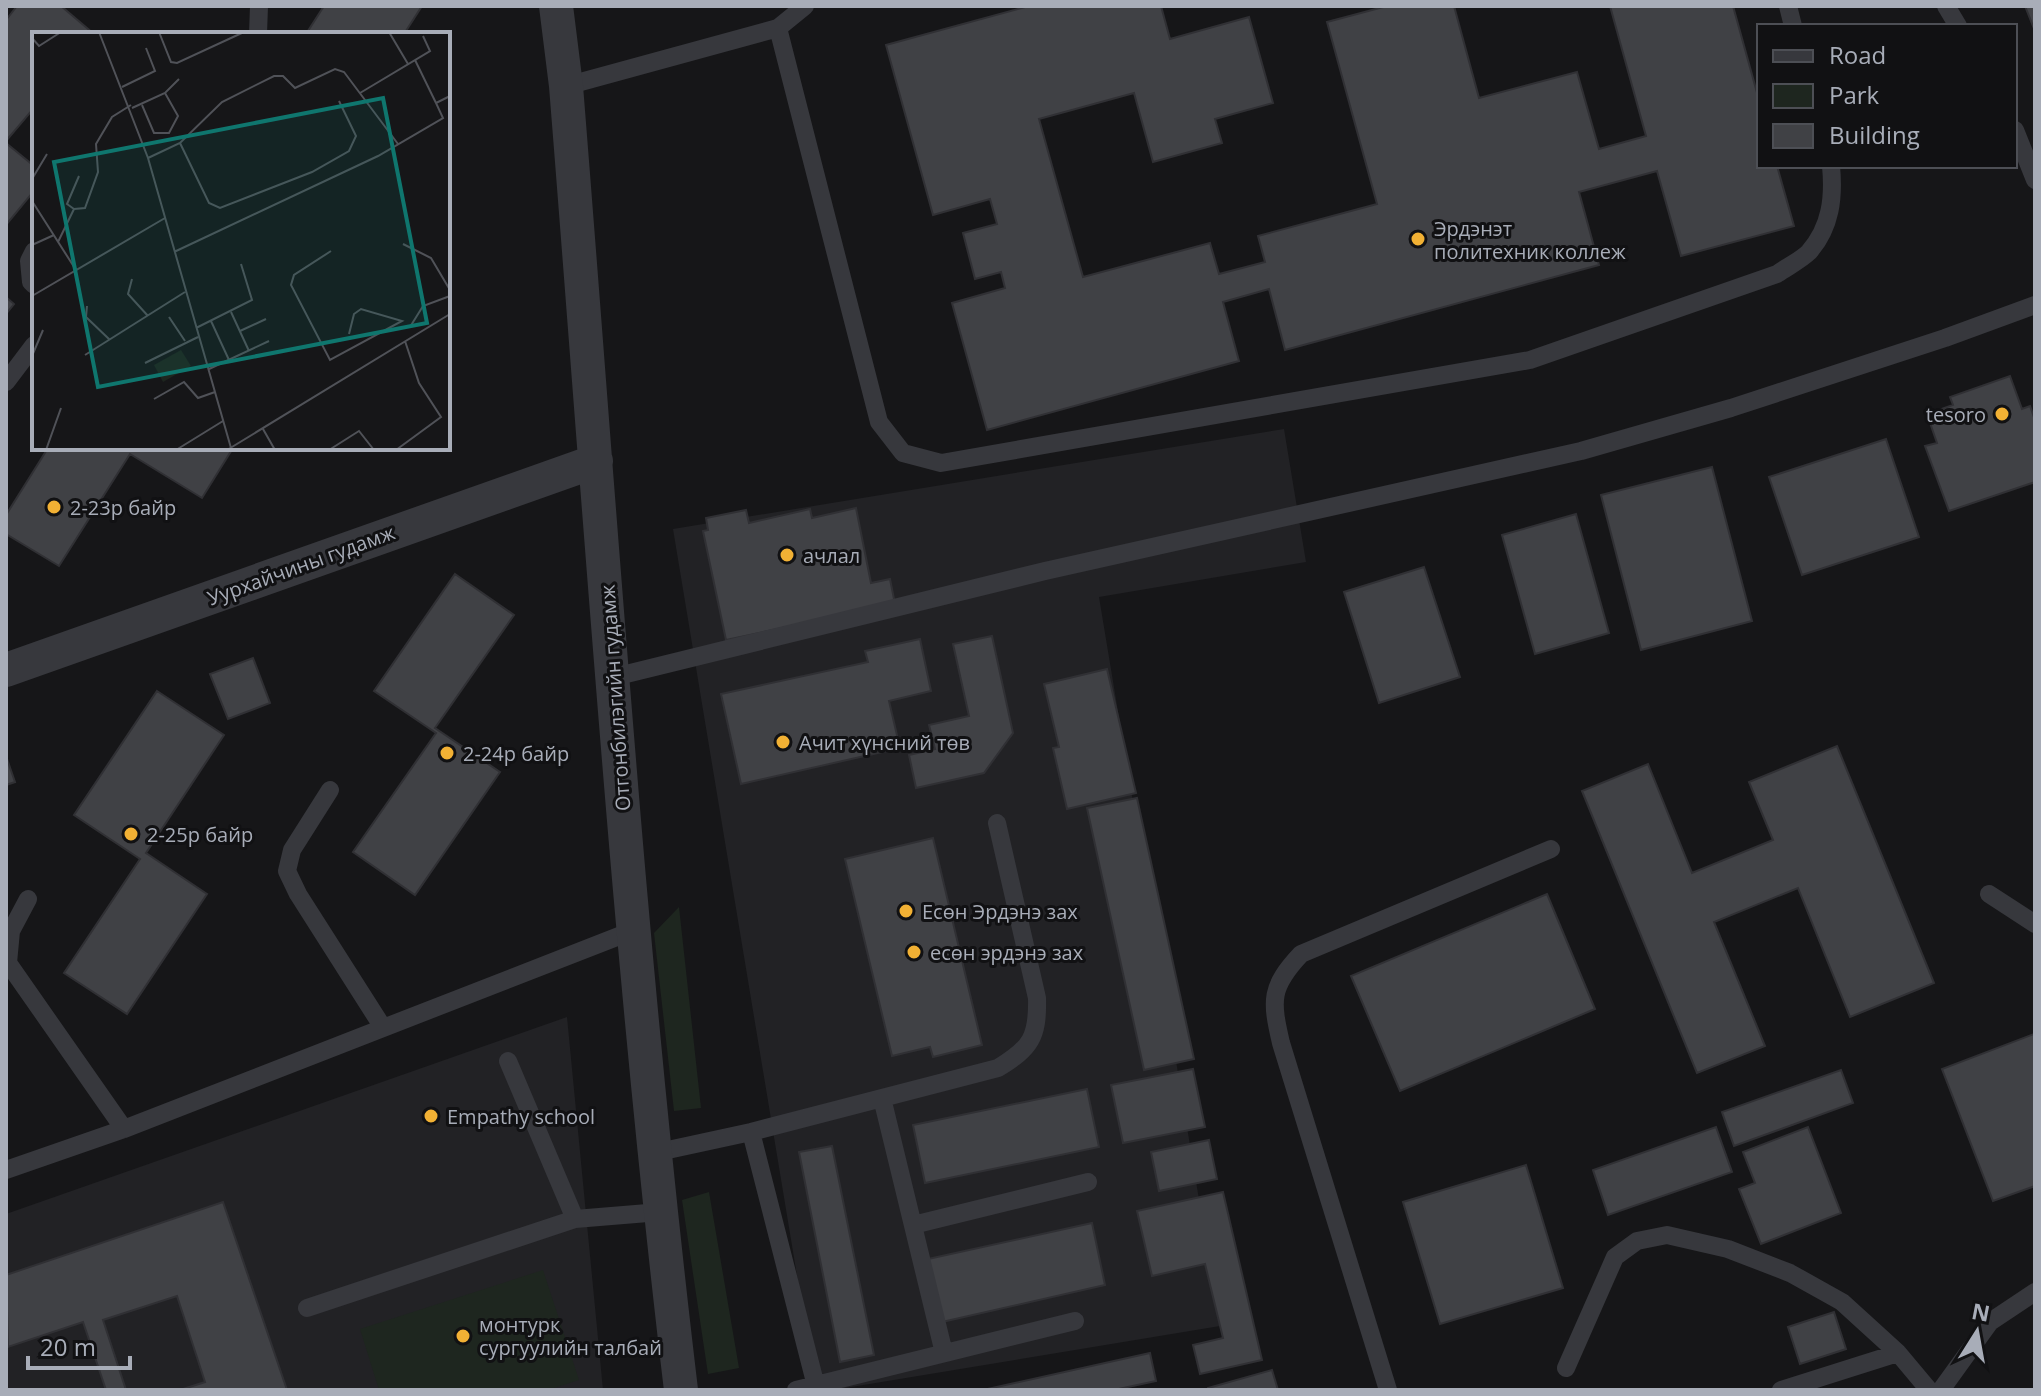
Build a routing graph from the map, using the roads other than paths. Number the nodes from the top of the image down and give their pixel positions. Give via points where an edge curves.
1 (259, 6) edge
2 (556, 6) edge
3 (805, 6) edge
4 (1946, 6) edge
5 (1957, 24) edge
6 (778, 28) junction
7 (258, 32) edge
8 (566, 86) junction
9 (2017, 135) edge
10 (1831, 168) edge
11 (2035, 180) edge
12 (32, 255) edge
13 (32, 283) edge
14 (2035, 305) edge
15 (32, 348) edge
16 (6, 382) edge
17 (596, 461) junction
18 (6, 670) edge
19 (614, 677) junction
20 (330, 790) dead end
21 (997, 823) dead end
22 (1551, 849) dead end
23 (1989, 894) dead end
24 (28, 899) dead end
25 (2035, 924) edge
26 (632, 931) junction
27 (382, 1026) junction
28 (508, 1061) dead end
29 (882, 1098) junction
30 (124, 1129) junction
31 (751, 1132) junction
32 (654, 1153) junction
33 (6, 1170) edge
34 (1088, 1182) dead end
35 (660, 1212) junction
36 (575, 1219) junction
37 (913, 1225) junction
38 (2035, 1292) edge
39 (307, 1308) dead end
40 (1075, 1321) dead end
41 (944, 1353) junction
42 (1898, 1353) junction
43 (1566, 1368) dead end
44 (816, 1386) junction
45 (681, 1390) edge
46 (796, 1390) edge
47 (1388, 1390) edge
48 (1781, 1390) edge
49 (1929, 1390) edge
50 (1941, 1390) edge

1 - 7 lane
2 - 8 street, Отгонбилэгийн гудамж
3 - 6 lane
4 - 5 lane
6 - 8 lane
6 - 10 lane via 879,422 903,453 941,463 1530,360 1777,274 1809,252 1826,223 1833,195
8 - 17 street, Отгонбилэгийн гудамж
9 - 11 lane
12 - 13 lane
14 - 19 lane via 1731,408 1581,451 1045,571
15 - 16 lane
17 - 18 street, Уурхайчины гудамж
17 - 19 street, Отгонбилэгийн гудамж
19 - 26 street, Отгонбилэгийн гудамж
20 - 27 lane via 292,850 287,871
21 - 29 lane via 1037,998 1038,1027 1020,1055 998,1068
22 - 47 lane via 1301,954 1281,975 1273,1007 1281,1043
23 - 25 lane
24 - 30 lane via 11,931 8,963
26 - 27 lane
26 - 32 street, Отгонбилэгийн гудамж
27 - 30 lane
28 - 36 lane
29 - 31 lane
29 - 37 lane
30 - 33 lane
31 - 32 lane
31 - 44 lane
32 - 35 street, Отгонбилэгийн гудамж
34 - 37 lane
35 - 36 lane
35 - 45 street, Отгонбилэгийн гудамж
36 - 39 lane
37 - 41 lane
38 - 50 lane via 1990,1322
40 - 41 lane
41 - 44 lane
42 - 43 lane via 1842,1302 1790,1273 1728,1249 1667,1235 1637,1241 1615,1257
42 - 48 lane
42 - 49 lane
44 - 46 lane

